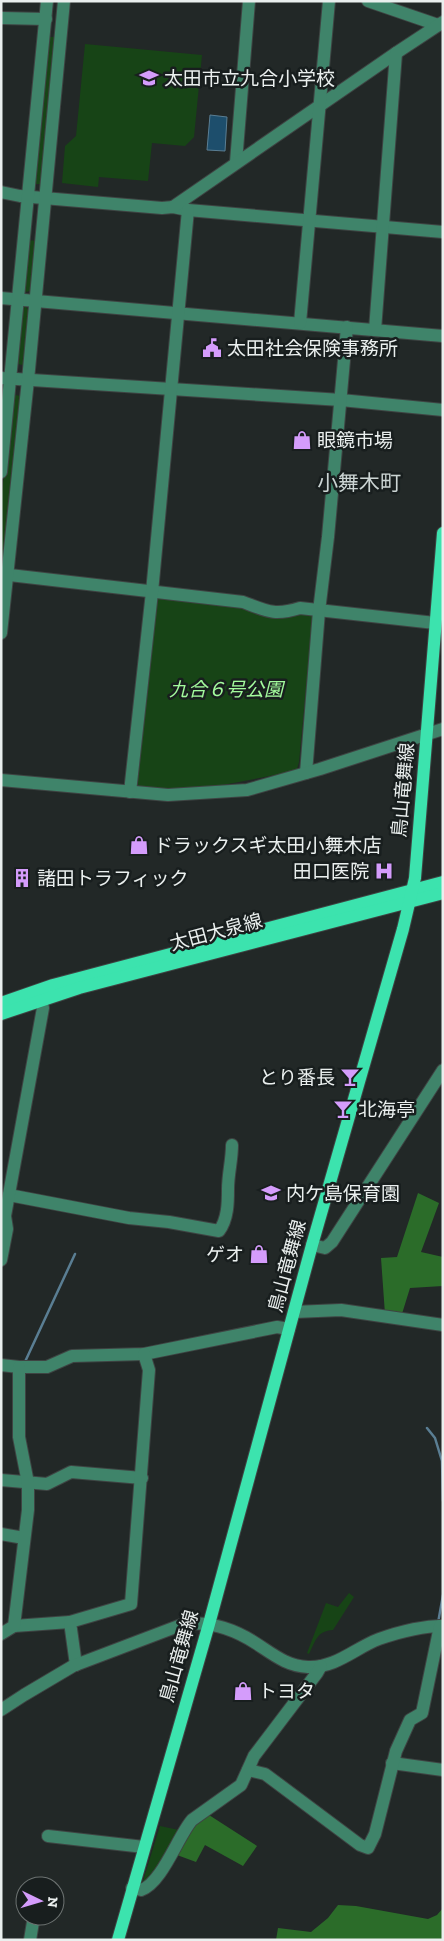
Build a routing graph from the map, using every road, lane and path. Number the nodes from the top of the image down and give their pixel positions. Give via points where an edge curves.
1 (47, 1) edge
2 (64, 1) edge
3 (249, 1) edge
4 (329, 1) edge
5 (368, 1) edge
6 (1, 18) edge
7 (46, 19) junction
8 (440, 24) edge
9 (396, 53) junction
10 (319, 106) junction
11 (236, 162) junction
12 (1, 192) edge
13 (28, 197) junction
14 (45, 198) junction
15 (173, 206) junction
16 (188, 210) junction
17 (309, 220) junction
18 (383, 227) junction
19 (443, 232) edge
20 (1, 298) edge
21 (18, 300) junction
22 (35, 300) junction
23 (178, 312) junction
24 (300, 323) junction
25 (347, 327) junction
26 (375, 330) junction
27 (443, 336) edge
28 (6, 378) edge
29 (28, 380) junction
30 (170, 390) junction
31 (341, 400) junction
32 (443, 410) edge
33 (1, 472) edge
34 (443, 533) edge
35 (5, 575) edge
36 (152, 592) junction
37 (319, 611) junction
38 (435, 623) junction
39 (1, 632) edge
40 (443, 729) edge
41 (427, 734) junction
42 (306, 773) junction
43 (1, 780) edge
44 (130, 792) junction
45 (443, 882) edge
46 (443, 893) edge
47 (411, 896) junction
48 (40, 995) junction
49 (1, 1003) edge
50 (1, 1014) edge
51 (443, 1070) edge
52 (232, 1145) dead end
53 (9, 1195) junction
54 (312, 1246) junction
55 (1, 1260) edge
56 (294, 1312) junction
57 (443, 1325) edge
58 (289, 1329) junction
59 (144, 1354) junction
60 (1, 1365) edge
61 (20, 1367) junction
62 (142, 1478) junction
63 (1, 1480) edge
64 (28, 1483) junction
65 (1, 1534) edge
66 (24, 1538) junction
67 (70, 1622) junction
68 (209, 1624) junction
69 (14, 1626) junction
70 (441, 1626) edge
71 (1, 1634) edge
72 (76, 1665) junction
73 (321, 1666) junction
74 (1, 1710) edge
75 (392, 1763) junction
76 (248, 1770) junction
77 (443, 1770) edge
78 (48, 1836) dead end
79 (144, 1847) junction
80 (132, 1888) junction
81 (32, 1926) edge
82 (30, 1940) edge
83 (118, 1940) edge

1 - 7 street
2 - 14 street
3 - 11 street
4 - 10 street
5 - 8 street
6 - 7 street
7 - 13 street
8 - 9 street
9 - 10 street
9 - 18 street
10 - 11 street
10 - 17 street
11 - 15 street
12 - 13 street
13 - 14 street
13 - 21 street
14 - 15 street via 162,208
14 - 22 street
15 - 16 street
16 - 17 street
16 - 23 street
17 - 18 street
17 - 24 street
18 - 19 street
18 - 26 street
20 - 21 street
21 - 22 street
21 - 28 street
22 - 23 street
22 - 29 street
23 - 24 street
23 - 30 street
24 - 25 street
25 - 26 street
25 - 31 street
26 - 27 street
28 - 29 street
28 - 33 street
29 - 30 street
29 - 35 street
30 - 31 street
30 - 36 street
31 - 32 street
31 - 37 street
34 - 38 main road, 鳥山竜舞線
35 - 36 street
35 - 39 street
36 - 37 street via 243,602 271,612 283,613 300,608
36 - 44 street
37 - 38 street
37 - 42 street
38 - 41 main road, 鳥山竜舞線
40 - 41 street
41 - 42 street
41 - 47 main road, 鳥山竜舞線
42 - 44 street via 247,790 168,795
43 - 44 street
45 - 47 main road, 太田大泉線
46 - 47 main road, 太田大泉線
47 - 48 main road, 太田大泉線
47 - 54 main road, 鳥山竜舞線
48 - 49 main road, 太田大泉線
48 - 50 main road, 太田大泉線
48 - 53 street via 43,1008
51 - 54 street via 332,1242 325,1248
52 - 53 street via 230,1199 219,1231
53 - 55 street
54 - 56 main road, 鳥山竜舞線
56 - 57 street via 341,1310
56 - 58 main road, 鳥山竜舞線
58 - 59 street via 277,1327
58 - 68 main road, 鳥山竜舞線
59 - 61 street via 72,1356 47,1367
59 - 62 street via 149,1370
60 - 61 street
61 - 64 street via 20,1437
62 - 64 street via 71,1472 47,1484
62 - 67 street via 131,1604
63 - 64 street
64 - 66 street
65 - 66 street
66 - 69 street
67 - 69 street
67 - 72 street
68 - 72 street via 181,1625
68 - 73 street via 234,1631 288,1663
68 - 79 main road, 鳥山竜舞線
69 - 71 street
70 - 73 street via 378,1640
70 - 75 street via 422,1713 410,1720
72 - 74 street
73 - 76 street via 254,1756
75 - 76 street via 375,1834 368,1848 265,1774
75 - 77 street
76 - 80 street via 235,1790 187,1825 172,1855 148,1886 142,1890
78 - 79 street
79 - 80 main road, 鳥山竜舞線
80 - 83 main road, 鳥山竜舞線
81 - 82 street

